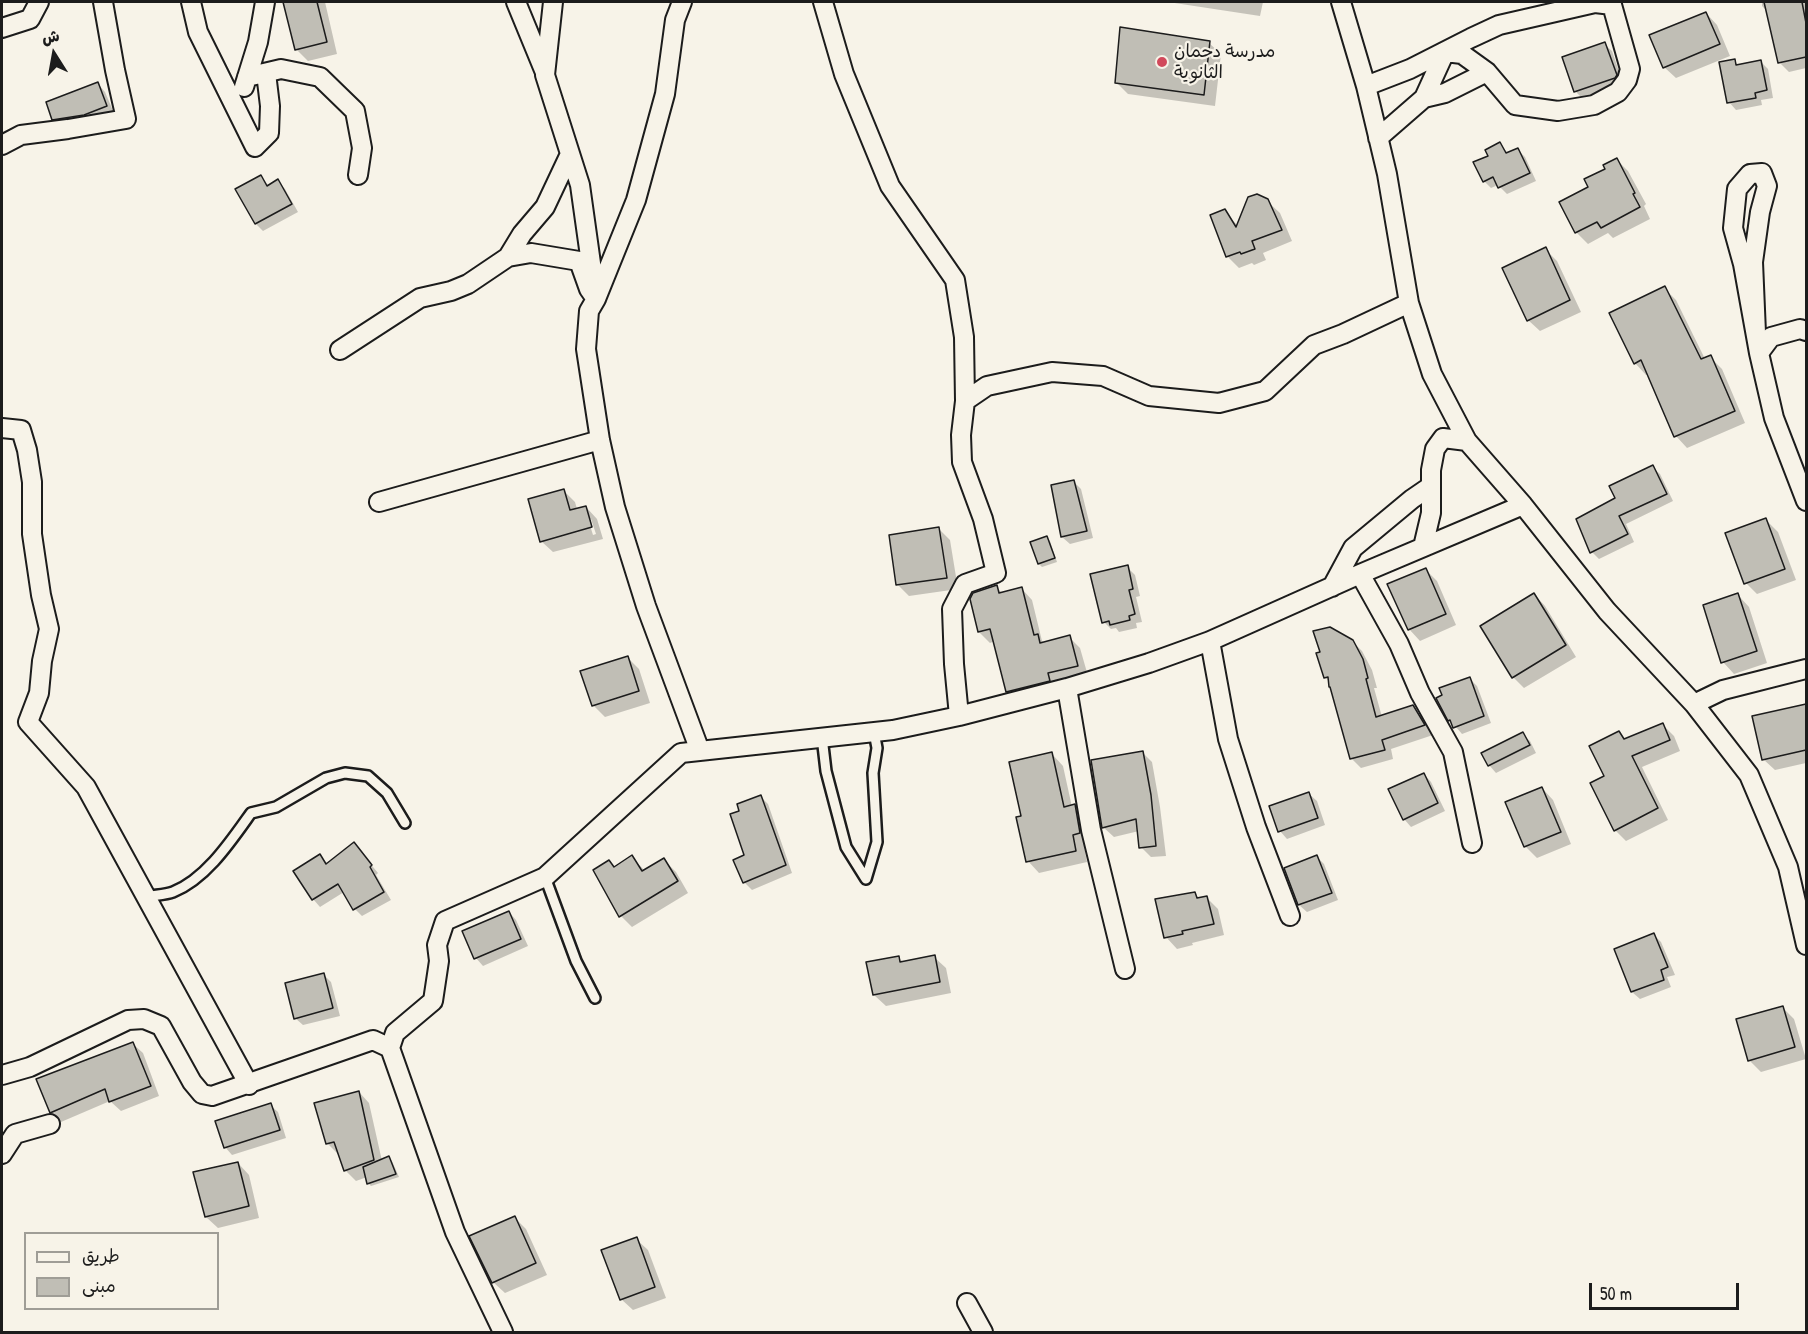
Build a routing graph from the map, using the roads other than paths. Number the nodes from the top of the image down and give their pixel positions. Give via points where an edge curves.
1 (39, 2) edge
2 (103, 2) edge
3 (191, 2) edge
4 (265, 2) edge
5 (516, 2) edge
6 (553, 2) edge
7 (682, 2) edge
8 (823, 2) edge
9 (1341, 2) edge
10 (2, 28) edge
11 (1445, 52) junction
12 (1487, 72) junction
13 (266, 73) junction
14 (545, 75) junction
15 (247, 77) junction
16 (1366, 86) junction
17 (1424, 98) junction
18 (237, 109) junction
19 (1378, 138) junction
20 (2, 145) edge
21 (570, 154) junction
22 (358, 175) dead end
23 (508, 257) junction
24 (596, 299) junction
25 (1410, 303) junction
26 (1806, 331) edge
27 (1756, 333) junction
28 (340, 350) dead end
29 (1759, 353) junction
30 (964, 401) junction
31 (2, 428) edge
32 (600, 440) junction
33 (1467, 441) junction
34 (1431, 486) junction
35 (1806, 501) edge
36 (379, 502) dead end
37 (1523, 505) junction
38 (1423, 547) junction
39 (1360, 574) junction
40 (1332, 587) junction
41 (1210, 641) junction
42 (1806, 669) edge
43 (1067, 688) junction
44 (1694, 704) junction
45 (959, 716) junction
46 (874, 732) junction
47 (822, 737) junction
48 (700, 751) junction
49 (405, 823) dead end
50 (1472, 843) dead end
51 (545, 877) junction
52 (145, 897) junction
53 (1290, 916) dead end
54 (1806, 945) edge
55 (1125, 969) dead end
56 (595, 998) dead end
57 (390, 1048) junction
58 (2, 1075) edge
59 (249, 1084) junction
60 (50, 1124) dead end
61 (2, 1154) edge
62 (967, 1303) dead end
63 (503, 1332) edge
64 (983, 1332) edge

1 - 10 street via 30,19
2 - 20 street via 126,119 21,135
3 - 18 street via 198,32
4 - 15 street
5 - 14 street
6 - 14 street
7 - 24 street via 675,20 665,94 636,200
8 - 30 street via 844,75 890,186 955,280 964,337
9 - 16 street
11 - 12 street via 1462,54
11 - 12 street via 1499,25 1596,3 1612,5 1630,69 1618,93 1594,105 1558,111 1515,105
11 - 16 street
11 - 17 street
12 - 17 street via 1445,93
13 - 15 street
13 - 18 street via 269,133 255,147
13 - 22 street via 281,69 320,77 355,111 362,148
14 - 21 street
15 - 18 street
16 - 19 street
17 - 19 street
19 - 25 street
21 - 23 street via 544,207
21 - 24 street via 580,185
23 - 24 street via 531,254 579,261
23 - 28 street via 468,284 420,298
24 - 32 street via 589,311 586,349
25 - 30 street via 1314,345 1265,391 1219,403 1149,396 1103,376 1052,372 987,386
25 - 33 street via 1432,374
26 - 29 street via 1771,337
27 - 27 street via 1733,228 1737,189 1750,174 1762,173 1767,186 1753,262
27 - 29 street
29 - 35 street via 1774,418
30 - 45 street via 962,462 983,519 996,573 965,584 952,609
31 - 52 street via 21,430 27,450 32,482 32,534 50,629 39,693 28,722 86,787
32 - 36 street
32 - 48 street via 615,507 646,606
33 - 34 street via 1443,438 1435,449
33 - 37 street
34 - 38 street via 1431,513
34 - 40 street via 1353,548
37 - 38 street
37 - 44 street via 1607,611
38 - 39 street
39 - 40 street
39 - 50 street via 1453,752
40 - 41 street
41 - 43 street
41 - 53 street via 1228,739
42 - 44 street via 1723,690
43 - 45 street
43 - 55 street via 1091,830
44 - 54 street via 1749,775 1788,867
45 - 46 street
46 - 47 street
46 - 47 lane via 877,842 866,879 846,847 826,771
47 - 48 street
48 - 51 street via 681,753
49 - 52 lane via 387,793 368,776 345,773 326,778 276,807 251,813 201,875 173,892
51 - 56 lane via 576,961
51 - 57 street via 445,921 437,945 439,961 433,1001 395,1033
52 - 59 street
57 - 59 street via 373,1040
57 - 63 street via 455,1232
58 - 59 street via 30,1067 128,1020 144,1019 161,1026 202,1094 212,1096
60 - 61 street via 15,1134
62 - 64 street

